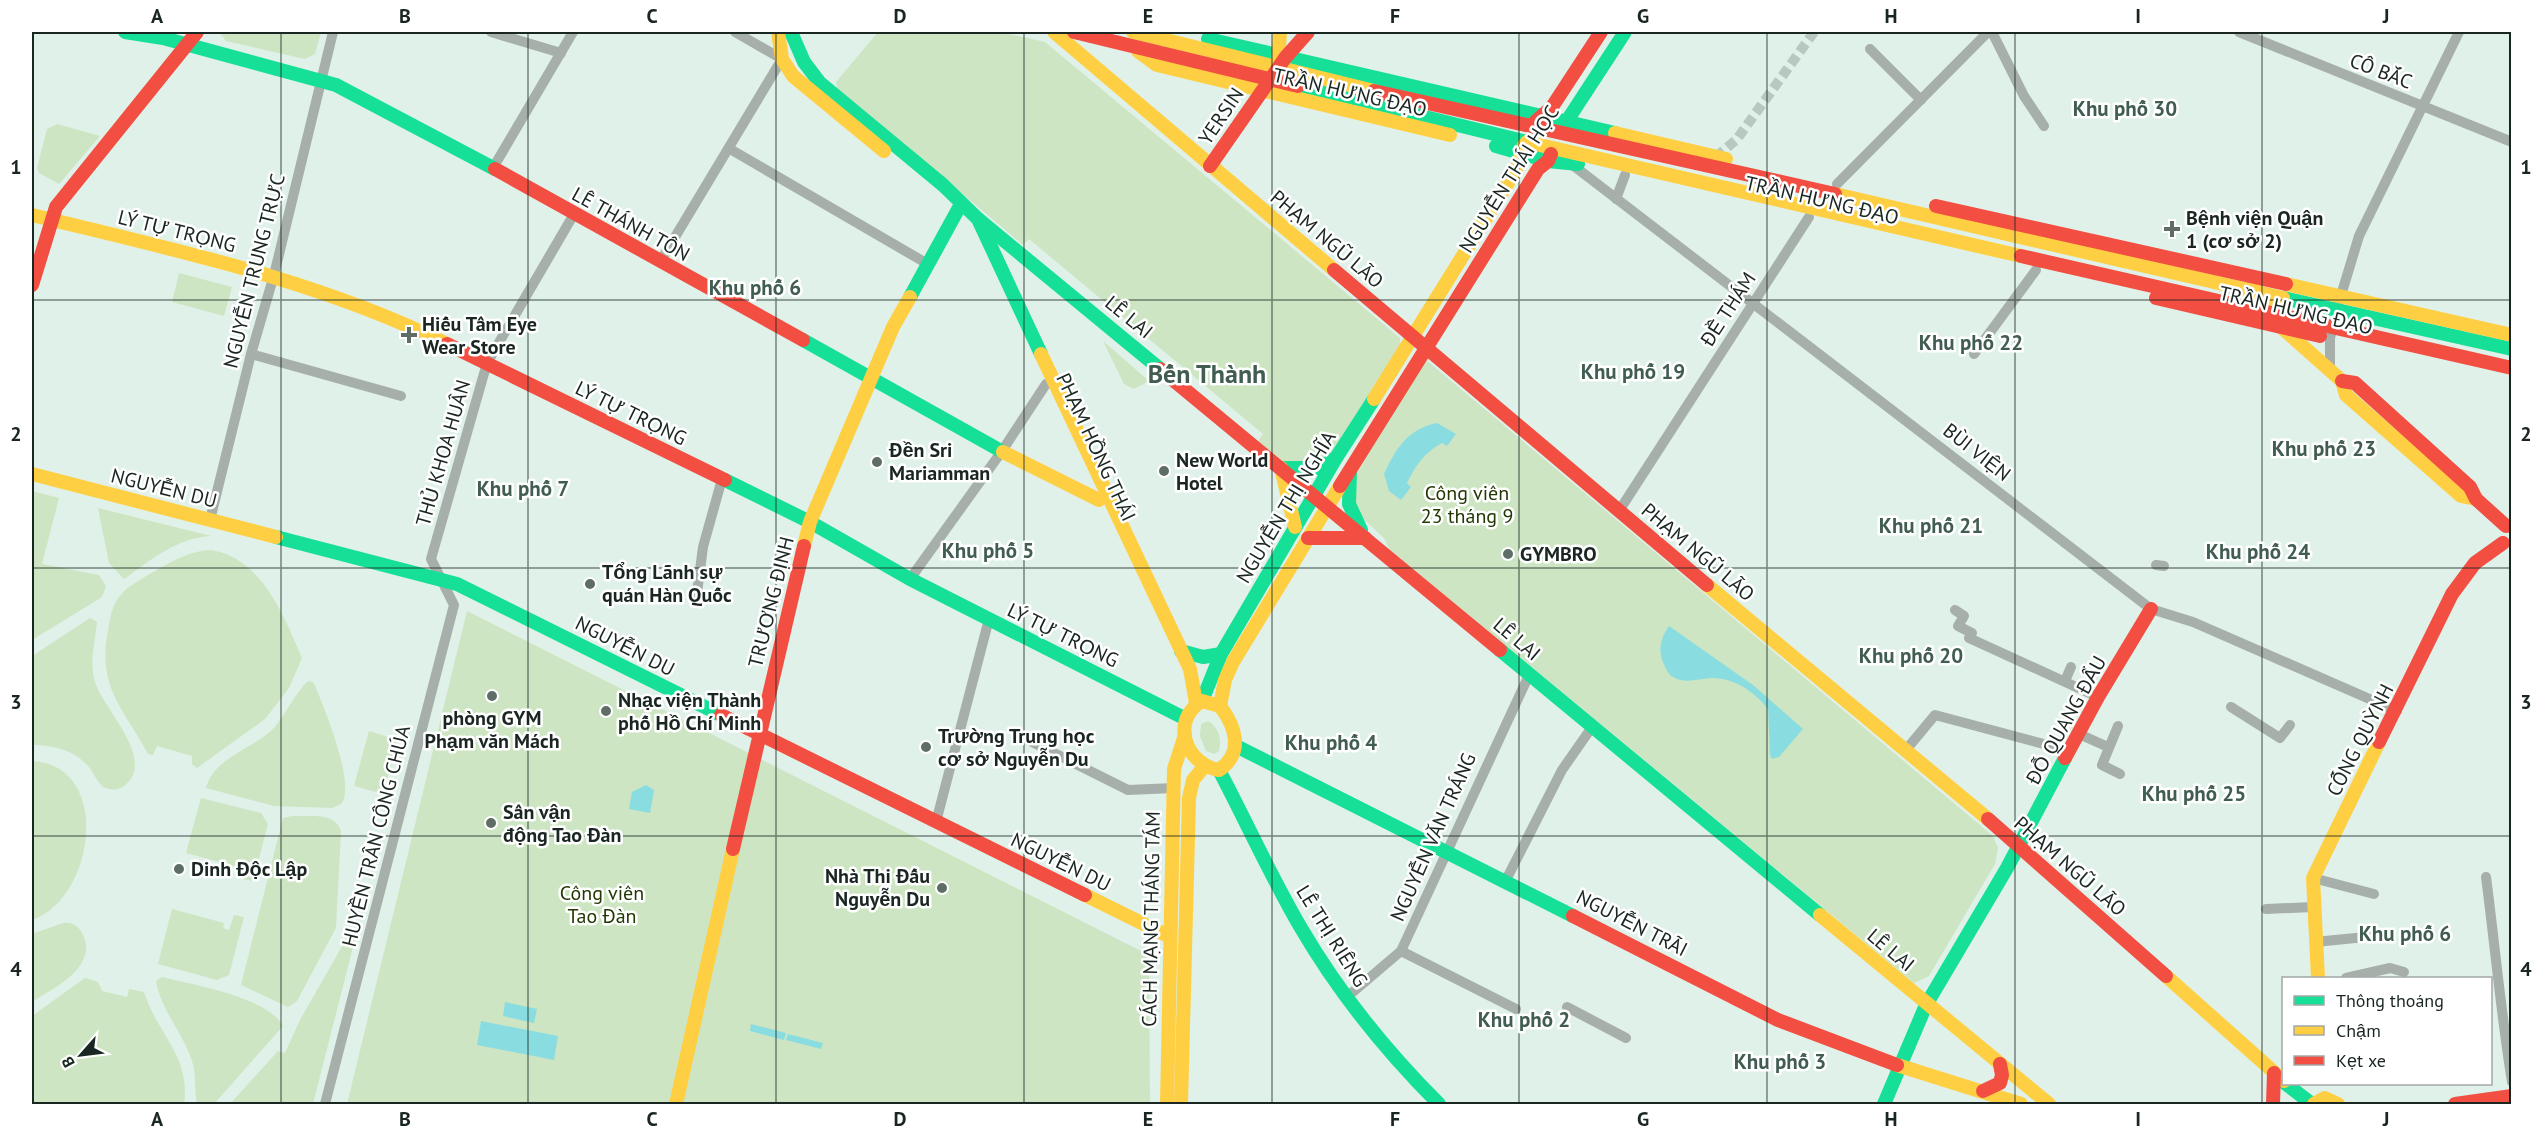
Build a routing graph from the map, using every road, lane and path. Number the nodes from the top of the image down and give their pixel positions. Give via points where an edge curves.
1 (124, 32) edge
2 (197, 32) edge
3 (333, 32) edge
4 (491, 32) edge
5 (573, 32) edge
6 (735, 32) edge
7 (778, 32) edge
8 (1054, 32) edge
9 (1074, 32) edge
10 (1133, 32) edge
11 (1177, 32) edge
12 (1280, 32) edge
13 (1308, 32) edge
14 (1601, 32) edge
15 (1624, 32) edge
16 (1990, 32) edge
17 (2239, 32) edge
18 (2458, 32) edge
19 (795, 35) edge
20 (1095, 37) junction
21 (186, 45) junction
22 (1870, 49) dead end
23 (561, 53) junction
24 (1084, 57) junction
25 (782, 59) junction
26 (1274, 71) junction
27 (321, 80) junction
28 (1339, 90) junction
29 (1922, 100) junction
30 (2423, 107) junction
31 (1426, 110) junction
32 (1476, 122) junction
33 (1535, 122) junction
34 (1567, 123) junction
35 (2044, 126) dead end
36 (1557, 134) junction
37 (2511, 142) edge
38 (1503, 147) junction
39 (1524, 147) junction
40 (1645, 147) junction
41 (729, 149) junction
42 (1550, 155) junction
43 (1569, 162) junction
44 (1210, 166) junction
45 (493, 168) junction
46 (1516, 170) junction
47 (1626, 170) junction
48 (1834, 188) junction
49 (1616, 199) junction
50 (961, 204) junction
51 (1813, 213) junction
52 (574, 214) junction
53 (32, 215) edge
54 (978, 219) junction
55 (50, 220) junction
56 (2047, 237) junction
57 (660, 262) junction
58 (926, 263) junction
59 (2038, 265) junction
60 (2181, 267) junction
61 (2245, 275) junction
62 (274, 276) junction
63 (32, 285) edge
64 (2257, 292) junction
65 (2341, 296) junction
66 (2184, 299) junction
67 (1753, 301) junction
68 (2271, 312) junction
69 (2337, 312) junction
70 (2419, 322) junction
71 (2281, 327) junction
72 (2465, 332) junction
73 (2331, 333) junction
74 (2511, 335) edge
75 (1414, 338) junction
76 (1425, 348) junction
77 (2511, 350) edge
78 (251, 354) junction
79 (1974, 354) dead end
80 (487, 363) junction
81 (2330, 369) junction
82 (2510, 372) edge
83 (870, 378) junction
84 (1050, 382) junction
85 (401, 396) dead end
86 (1002, 452) junction
87 (1336, 458) junction
88 (1281, 468) junction
89 (1350, 471) junction
90 (32, 474) edge
91 (722, 479) junction
92 (1314, 495) junction
93 (1099, 500) junction
94 (1328, 506) junction
95 (1619, 511) junction
96 (210, 520) junction
97 (810, 522) junction
98 (2509, 525) edge
99 (1296, 527) junction
100 (1308, 538) junction
101 (1365, 538) junction
102 (2507, 546) edge
103 (439, 579) junction
104 (910, 579) junction
105 (697, 593) dead end
106 (2151, 609) junction
107 (1955, 610) dead end
108 (989, 619) junction
109 (1182, 651) junction
110 (1221, 654) junction
111 (2071, 667) dead end
112 (1529, 675) junction
113 (2065, 681) junction
114 (2098, 698) junction
115 (1221, 706) junction
116 (2231, 707) dead end
117 (1193, 708) junction
118 (2397, 711) junction
119 (2290, 725) dead end
120 (2118, 726) dead end
121 (1592, 727) junction
122 (1016, 734) dead end
123 (2079, 734) junction
124 (759, 735) junction
125 (1185, 735) junction
126 (1236, 746) junction
127 (2109, 747) junction
128 (1905, 750) junction
129 (2070, 751) junction
130 (1203, 768) junction
131 (1219, 770) junction
132 (2121, 774) dead end
133 (1174, 788) junction
134 (936, 822) junction
135 (2019, 846) junction
136 (1448, 850) junction
137 (2486, 877) dead end
138 (2313, 878) junction
139 (1506, 880) junction
140 (2373, 894) dead end
141 (2313, 907) junction
142 (2266, 909) dead end
143 (2376, 936) dead end
144 (1170, 937) junction
145 (2315, 942) junction
146 (1401, 951) junction
147 (2404, 972) dead end
148 (2318, 977) edge
149 (2350, 977) edge
150 (1347, 997) junction
151 (1926, 1005) junction
152 (1567, 1007) dead end
153 (1516, 1009) dead end
154 (1626, 1038) dead end
155 (2000, 1064) junction
156 (1900, 1066) junction
157 (2282, 1078) edge
158 (2511, 1082) edge
159 (2292, 1085) edge
160 (2323, 1085) edge
161 (1983, 1091) junction
162 (2511, 1096) edge
163 (2317, 1102) edge
164 (325, 1104) edge
165 (676, 1104) edge
166 (1167, 1104) edge
167 (1181, 1104) edge
168 (1439, 1104) edge
169 (1884, 1104) edge
170 (2021, 1104) edge
171 (2049, 1104) edge
172 (2273, 1104) edge
173 (2338, 1104) edge
174 (2455, 1104) edge

1 - 21 main road, LÊ THÁNH TÔN
2 - 21 main road
3 - 27 street, NGUYỄN TRUNG TRỰC
4 - 23 street
5 - 23 street
6 - 25 street
7 - 25 main road
8 - 24 main road, PHẠM NGŨ LÃO
9 - 20 main road, TRẦN HƯNG ĐẠO
10 - 26 main road, TRẦN HƯNG ĐẠO
11 - 26 main road, TRẦN HƯNG ĐẠO
12 - 26 main road
13 - 26 main road, YERSIN
14 - 33 main road, NGUYỄN THÁI HỌC via 1552,107
15 - 34 main road, NGUYỄN THÁI HỌC
16 - 29 street
16 - 35 street
17 - 30 street, CÔ BẮC
18 - 30 street
19 - 50 main road, LÊ LAI via 804,62 820,83
20 - 24 main road
20 - 26 main road, TRẦN HƯNG ĐẠO via 1131,46 1157,65
21 - 27 main road, LÊ THÁNH TÔN
21 - 55 main road via 56,207
22 - 29 street
23 - 45 street
24 - 44 main road, PHẠM NGŨ LÃO
25 - 41 street
25 - 50 main road, LÊ LAI via 799,83 938,193
26 - 28 main road, TRẦN HƯNG ĐẠO
26 - 28 main road, TRẦN HƯNG ĐẠO
26 - 44 main road, YERSIN
27 - 45 main road, LÊ THÁNH TÔN
27 - 62 street, NGUYỄN TRUNG TRỰC
28 - 31 main road, TRẦN HƯNG ĐẠO
28 - 31 main road, TRẦN HƯNG ĐẠO
29 - 48 street
30 - 37 street, CÔ BẮC
30 - 65 street via 2359,236
31 - 32 main road, TRẦN HƯNG ĐẠO
31 - 32 main road, TRẦN HƯNG ĐẠO
32 - 33 main road, TRẦN HƯNG ĐẠO
32 - 38 main road, TRẦN HƯNG ĐẠO
32 - 39 main road, TRẦN HƯNG ĐẠO
33 - 34 main road, TRẦN HƯNG ĐẠO
33 - 36 main road, TRẦN HƯNG ĐẠO
33 - 39 main road, NGUYỄN THÁI HỌC
34 - 36 main road, NGUYỄN THÁI HỌC
34 - 40 main road, TRẦN HƯNG ĐẠO
36 - 40 main road, TRẦN HƯNG ĐẠO
36 - 42 main road, NGUYỄN THÁI HỌC
38 - 39 main road, TRẦN HƯNG ĐẠO
38 - 46 main road
39 - 42 main road, TRẦN HƯNG ĐẠO
39 - 46 main road, NGUYỄN THÁI HỌC
40 - 48 main road, TRẦN HƯNG ĐẠO
41 - 57 street
41 - 58 street
42 - 43 main road, TRẦN HƯNG ĐẠO
42 - 47 main road, TRẦN HƯNG ĐẠO
42 - 76 main road, NGUYỄN THÁI HỌC
43 - 47 main road, TRẦN HƯNG ĐẠO
43 - 49 street, BÙI VIỆN
44 - 75 main road, PHẠM NGŨ LÃO
45 - 52 main road, LÊ THÁNH TÔN
46 - 75 main road, NGUYỄN THÁI HỌC
47 - 49 street
47 - 51 main road, TRẦN HƯNG ĐẠO
48 - 51 main road
48 - 56 main road, TRẦN HƯNG ĐẠO
49 - 67 street, BÙI VIỆN
50 - 54 main road, LÊ LAI
50 - 58 main road, TRƯƠNG ĐỊNH
50 - 84 main road, PHẠM HỒNG THÁI
51 - 59 main road, TRẦN HƯNG ĐẠO
51 - 67 street, ÐỀ THÁM
52 - 57 main road, LÊ THÁNH TÔN
52 - 80 street, THỦ KHOA HUÂN
53 - 55 main road, LÝ TỰ TRỌNG
54 - 84 main road, PHẠM HỒNG THÁI
54 - 88 main road, LÊ LAI
55 - 62 main road, LÝ TỰ TRỌNG
55 - 63 main road
56 - 59 main road
56 - 60 main road, TRẦN HƯNG ĐẠO
57 - 83 main road, LÊ THÁNH TÔN
58 - 83 main road, TRƯƠNG ĐỊNH
59 - 66 main road, TRẦN HƯNG ĐẠO
59 - 79 street
60 - 61 main road, TRẦN HƯNG ĐẠO
60 - 64 main road, TRẦN HƯNG ĐẠO
61 - 64 main road
61 - 65 main road, TRẦN HƯNG ĐẠO
62 - 78 street, NGUYỄN TRUNG TRỰC
62 - 80 main road, LÝ TỰ TRỌNG via 413,327
64 - 68 main road
64 - 69 main road, TRẦN HƯNG ĐẠO
65 - 69 street
65 - 70 main road, TRẦN HƯNG ĐẠO
66 - 68 main road, TRẦN HƯNG ĐẠO
66 - 71 main road, TRẦN HƯNG ĐẠO
67 - 95 street, ÐỀ THÁM
67 - 106 street, BÙI VIỆN
68 - 71 main road
68 - 73 main road, TRẦN HƯNG ĐẠO
69 - 70 main road, TRẦN HƯNG ĐẠO
69 - 73 street
70 - 72 main road, TRẦN HƯNG ĐẠO
71 - 73 main road, TRẦN HƯNG ĐẠO
71 - 81 main road
72 - 74 main road, TRẦN HƯNG ĐẠO
72 - 77 main road, TRẦN HƯNG ĐẠO
73 - 81 street
73 - 82 main road, TRẦN HƯNG ĐẠO
75 - 76 main road, PHẠM NGŨ LÃO
75 - 87 main road, NGUYỄN THỊ NGHĨA
76 - 89 main road, NGUYỄN THỊ NGHĨA
76 - 95 main road, PHẠM NGŨ LÃO
77 - 82 main road
78 - 85 street
78 - 96 street, NGUYỄN TRUNG TRỰC
80 - 91 main road, LÝ TỰ TRỌNG
80 - 103 street, THỦ KHOA HUÂN via 431,559
81 - 98 main road via 2342,381 2346,395 2462,496 2476,499
83 - 86 main road, LÊ THÁNH TÔN
83 - 97 main road, TRƯƠNG ĐỊNH
84 - 86 street
84 - 93 main road, PHẠM HỒNG THÁI
84 - 109 main road, PHẠM HỒNG THÁI
86 - 93 main road, LÊ THÁNH TÔN
86 - 104 street
87 - 88 main road via 1319,468
87 - 92 main road, NGUYỄN THỊ NGHĨA
88 - 92 main road, LÊ LAI
88 - 99 main road
89 - 94 main road, NGUYỄN THỊ NGHĨA
89 - 101 main road via 1349,504
90 - 96 main road, NGUYỄN DU
91 - 97 main road, LÝ TỰ TRỌNG
91 - 105 street via 703,547
92 - 94 main road, LÊ LAI
92 - 99 main road, NGUYỄN THỊ NGHĨA
93 - 117 main road, PHẠM HỒNG THÁI
94 - 100 main road, NGUYỄN THỊ NGHĨA
94 - 101 main road, LÊ LAI
95 - 128 main road, PHẠM NGŨ LÃO
96 - 103 main road, NGUYỄN DU
97 - 104 main road, LÝ TỰ TRỌNG
97 - 124 main road, TRƯƠNG ĐỊNH
98 - 102 main road via 2502,531
99 - 110 main road, NGUYỄN THỊ NGHĨA
100 - 101 main road
100 - 115 main road, NGUYỄN THỊ NGHĨA via 1233,662
101 - 112 main road, LÊ LAI
102 - 118 main road, CỐNG QUỲNH via 2475,563 2452,594
103 - 124 main road, NGUYỄN DU via 457,584
103 - 164 street, HUYỀN TRÂN CÔNG CHÚA via 454,605
104 - 108 main road, LÝ TỰ TRỌNG
106 - 114 main road, ÐỖ QUANG ÐẨU
106 - 118 street, BÙI VIỆN via 2193,622
107 - 113 street via 1964,616 1958,626 1971,633 1969,638
108 - 117 main road, LÝ TỰ TRỌNG
108 - 134 street
109 - 110 main road via 1203,657
109 - 117 main road, PHẠM HỒNG THÁI via 1190,669
110 - 117 main road, NGUYỄN THỊ NGHĨA
111 - 113 street
112 - 121 main road, LÊ LAI
112 - 136 street, NGUYỄN VĂN TRÁNG
113 - 114 street
114 - 123 main road, ÐỖ QUANG ÐẨU
115 - 117 main road
115 - 126 main road via 1230,719
116 - 119 street via 2280,738
117 - 125 main road
118 - 138 main road, CỐNG QUỲNH
120 - 127 street
121 - 139 street via 1562,770
121 - 151 main road, LÊ LAI
122 - 133 street via 1128,790
123 - 127 street
123 - 129 main road, ÐỖ QUANG ÐẨU
124 - 134 main road, NGUYỄN DU
124 - 165 main road, TRƯƠNG ĐỊNH
125 - 130 main road via 1191,754
125 - 133 main road, CÁCH MẠNG THÁNG TÁM via 1174,769
126 - 131 main road via 1231,762
126 - 136 main road, NGUYỄN TRÃI
127 - 132 street via 2102,765
128 - 129 street via 1935,715
128 - 135 main road, PHẠM NGŨ LÃO
129 - 135 main road, ÐỖ QUANG ÐẨU
130 - 131 main road
130 - 167 main road, CÁCH MẠNG THÁNG TÁM via 1193,780 1189,798
131 - 150 main road, LÊ THỊ RIÊNG via 1286,901
133 - 144 main road, CÁCH MẠNG THÁNG TÁM
134 - 144 main road, NGUYỄN DU
135 - 151 main road, ÐỖ QUANG ÐẨU
135 - 157 main road, PHẠM NGŨ LÃO
136 - 139 main road, NGUYỄN TRÃI
136 - 146 street, NGUYỄN VĂN TRÁNG
137 - 158 street
138 - 140 street
138 - 141 main road, CỐNG QUỲNH
139 - 156 main road, NGUYỄN TRÃI via 1778,1020
141 - 142 street
141 - 145 main road, CỐNG QUỲNH
143 - 145 street
144 - 166 main road, CÁCH MẠNG THÁNG TÁM
145 - 148 main road, CỐNG QUỲNH
146 - 150 street, NGUYỄN VĂN TRÁNG
146 - 153 street
147 - 149 street via 2390,968
150 - 168 main road, LÊ THỊ RIÊNG
151 - 155 main road, LÊ LAI
151 - 156 main road, ÐỖ QUANG ÐẨU
152 - 154 street
155 - 161 main road via 2004,1074 2001,1084
155 - 171 main road, LÊ LAI
156 - 161 main road, NGUYỄN TRÃI
156 - 169 main road, ÐỖ QUANG ÐẨU
157 - 172 main road
159 - 163 main road, PHẠM NGŨ LÃO
160 - 163 main road
161 - 170 main road, NGUYỄN TRÃI
162 - 174 main road
163 - 173 main road, PHẠM NGŨ LÃO

